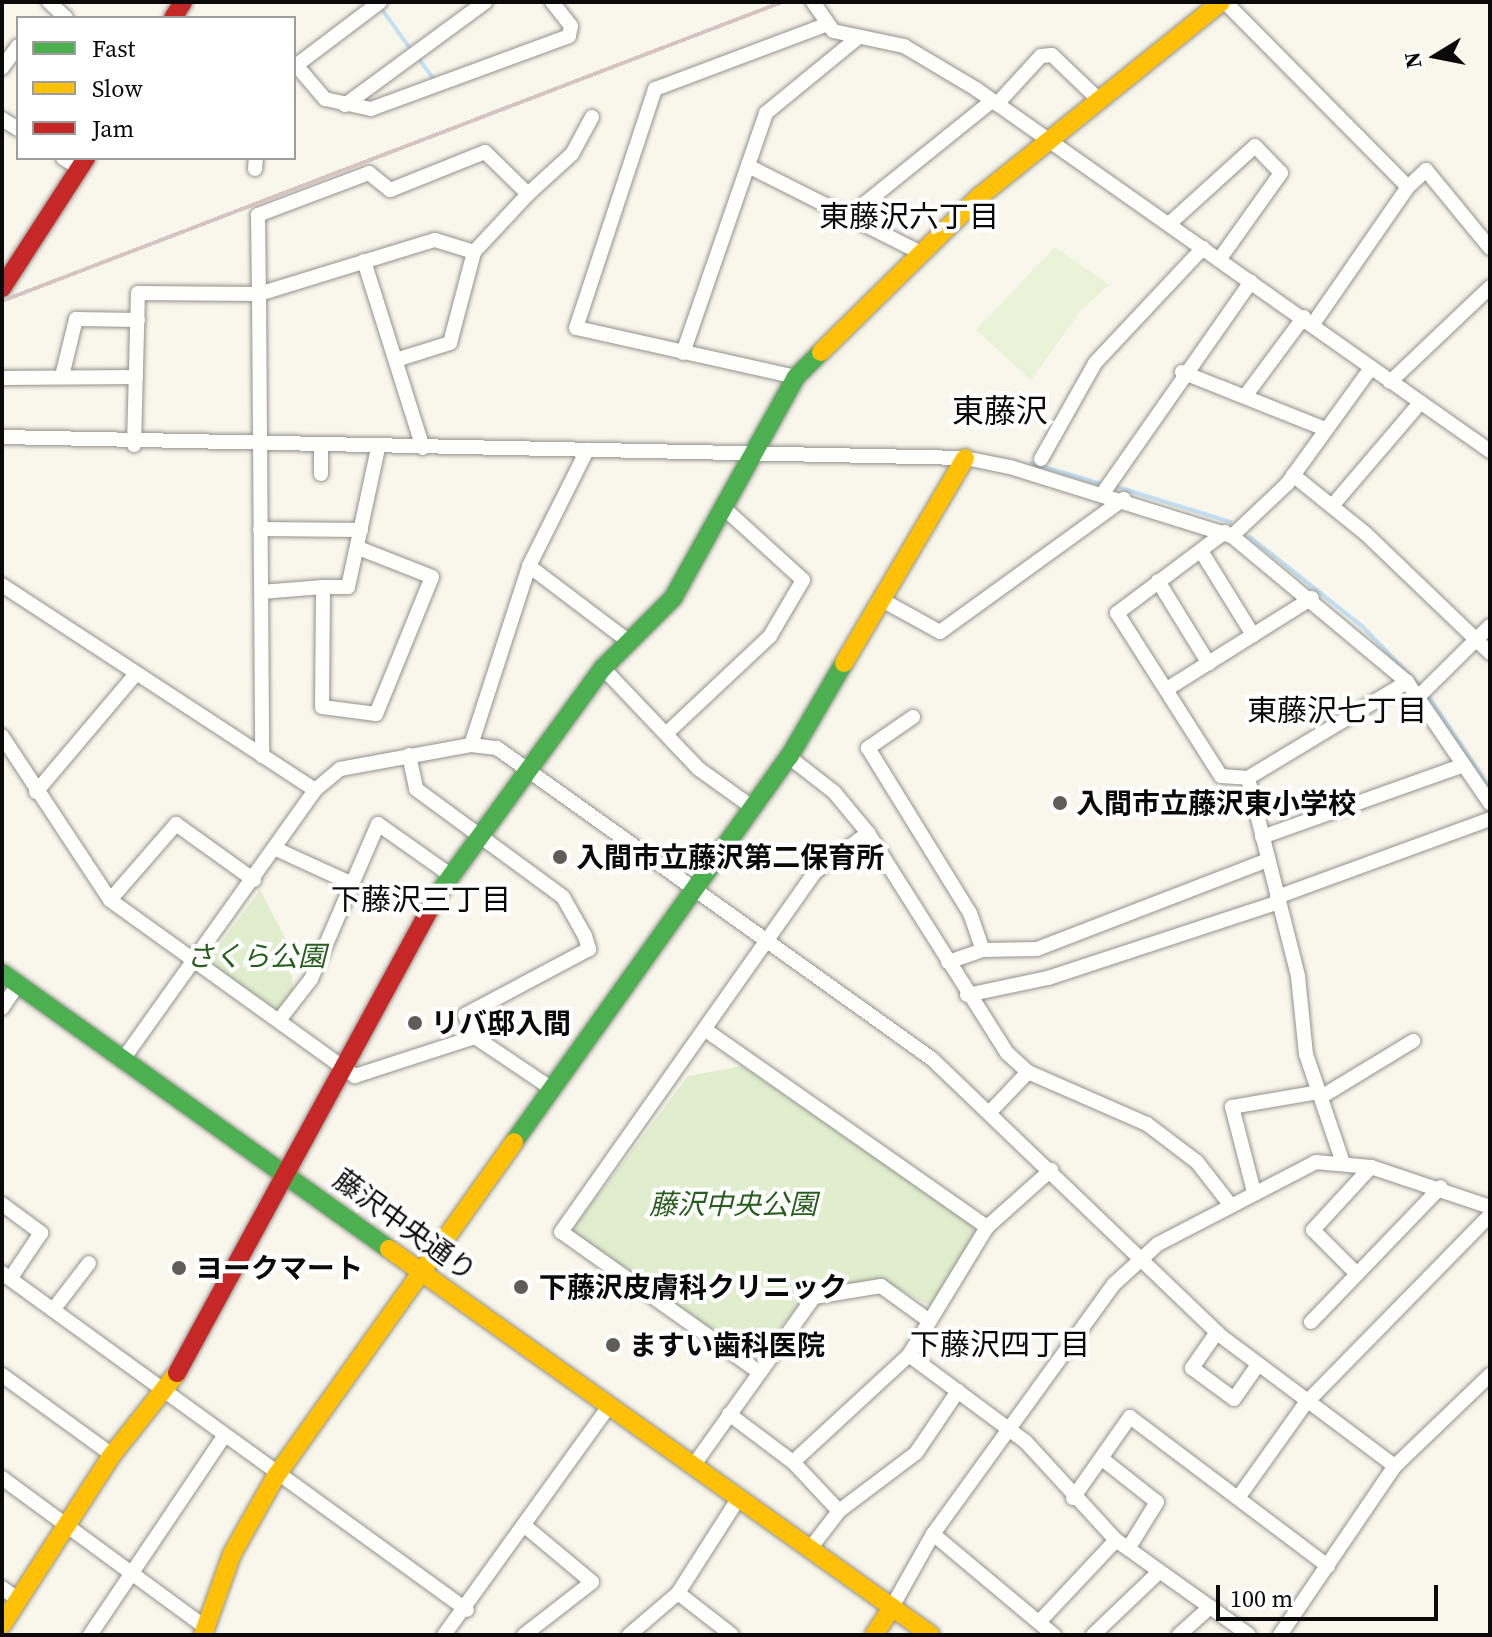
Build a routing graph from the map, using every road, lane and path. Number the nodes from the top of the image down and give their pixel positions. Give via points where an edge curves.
1 (49, 2) edge
2 (485, 2) edge
3 (552, 2) edge
4 (813, 2) edge
5 (1223, 2) edge
6 (377, 3) edge
7 (64, 16) edge
8 (825, 25) junction
9 (856, 39) junction
10 (16, 49) edge
11 (296, 65) edge
12 (296, 67) edge
13 (2, 68) edge
14 (1097, 98) junction
15 (994, 102) junction
16 (345, 105) junction
17 (592, 117) dead end
18 (1047, 139) junction
19 (82, 163) edge
20 (748, 166) junction
21 (1408, 187) junction
22 (528, 194) junction
23 (848, 217) junction
24 (1169, 224) junction
25 (1203, 248) junction
26 (1490, 248) edge
27 (474, 252) junction
28 (919, 252) junction
29 (1219, 260) junction
30 (364, 261) junction
31 (5, 280) edge
32 (1251, 282) junction
33 (1490, 287) edge
34 (259, 294) junction
35 (138, 320) junction
36 (1308, 320) junction
37 (683, 353) junction
38 (396, 360) junction
39 (1371, 368) junction
40 (1182, 372) junction
41 (62, 376) junction
42 (136, 377) junction
43 (796, 377) junction
44 (2, 378) edge
45 (1390, 382) junction
46 (1246, 395) junction
47 (1420, 403) junction
48 (1325, 429) junction
49 (4, 442) edge
50 (134, 445) junction
51 (259, 446) junction
52 (321, 447) junction
53 (378, 448) junction
54 (423, 448) junction
55 (587, 450) junction
56 (1490, 451) edge
57 (749, 454) junction
58 (965, 458) junction
59 (1041, 459) dead end
60 (321, 474) dead end
61 (1293, 475) junction
62 (1103, 493) junction
63 (1124, 499) junction
64 (1332, 506) junction
65 (725, 509) junction
66 (260, 529) junction
67 (361, 530) junction
68 (1229, 534) junction
69 (361, 549) junction
70 (1201, 551) junction
71 (529, 566) junction
72 (1158, 581) junction
73 (2, 585) edge
74 (323, 587) junction
75 (261, 592) junction
76 (1312, 598) junction
77 (882, 600) junction
78 (1490, 626) edge
79 (1253, 635) junction
80 (1477, 640) junction
81 (628, 641) junction
82 (1490, 653) edge
83 (1209, 664) junction
84 (603, 668) junction
85 (134, 676) junction
86 (1407, 682) junction
87 (1167, 689) junction
88 (1418, 697) junction
89 (913, 717) dead end
90 (669, 731) junction
91 (2, 736) edge
92 (471, 745) junction
93 (409, 755) junction
94 (262, 756) junction
95 (789, 757) junction
96 (530, 765) junction
97 (1464, 765) junction
98 (1248, 778) junction
99 (315, 790) junction
100 (36, 792) junction
101 (1490, 803) edge
102 (753, 808) junction
103 (1490, 819) edge
104 (479, 833) junction
105 (868, 833) junction
106 (1262, 837) junction
107 (276, 849) junction
108 (1268, 860) junction
109 (449, 874) junction
110 (254, 880) junction
111 (348, 882) junction
112 (697, 887) junction
113 (1278, 899) junction
114 (110, 900) junction
115 (770, 940) junction
116 (983, 950) junction
117 (948, 962) junction
118 (194, 963) junction
119 (2, 973) edge
120 (18, 984) junction
121 (967, 995) junction
122 (2, 1008) edge
123 (280, 1019) junction
124 (707, 1031) junction
125 (475, 1037) junction
126 (1413, 1041) dead end
127 (124, 1058) junction
128 (341, 1067) junction
129 (1028, 1072) junction
130 (549, 1087) junction
131 (1320, 1095) junction
132 (991, 1111) junction
133 (1342, 1160) junction
134 (1371, 1167) junction
135 (1051, 1170) junction
136 (288, 1175) junction
137 (1441, 1187) junction
138 (1254, 1192) junction
139 (1229, 1203) junction
140 (2, 1204) edge
141 (1490, 1207) edge
142 (1490, 1215) edge
143 (987, 1227) junction
144 (1141, 1257) junction
145 (89, 1263) dead end
146 (419, 1270) junction
147 (1357, 1274) junction
148 (6, 1276) edge
149 (53, 1310) junction
150 (928, 1320) junction
151 (1311, 1322) dead end
152 (1217, 1332) junction
153 (909, 1355) junction
154 (1257, 1366) junction
155 (759, 1372) junction
156 (2, 1375) edge
157 (1490, 1375) edge
158 (958, 1391) junction
159 (167, 1392) junction
160 (1305, 1404) junction
161 (609, 1406) junction
162 (729, 1414) junction
163 (1009, 1430) junction
164 (225, 1435) junction
165 (112, 1455) junction
166 (1101, 1458) junction
167 (793, 1462) junction
168 (693, 1466) junction
169 (1395, 1466) junction
170 (276, 1476) junction
171 (2, 1478) edge
172 (1073, 1498) junction
173 (1238, 1498) junction
174 (738, 1499) junction
175 (839, 1511) junction
176 (69, 1525) junction
177 (526, 1527) junction
178 (933, 1534) junction
179 (1122, 1544) junction
180 (809, 1550) junction
181 (1328, 1566) junction
182 (131, 1569) junction
183 (1159, 1572) junction
184 (2, 1588) edge
185 (678, 1593) junction
186 (19, 1600) junction
187 (892, 1607) junction
188 (1210, 1607) junction
189 (467, 1610) junction
190 (1040, 1621) junction
191 (2, 1625) edge
192 (208, 1632) edge
193 (90, 1635) edge
194 (444, 1635) edge
195 (524, 1635) edge
196 (629, 1635) edge
197 (732, 1635) edge
198 (874, 1635) edge
199 (931, 1635) edge
200 (1054, 1635) edge
201 (1093, 1635) edge
202 (1179, 1635) edge
203 (1249, 1635) edge
204 (1280, 1635) edge

1 - 7 street
2 - 16 street
3 - 16 street via 571,26 569,36 371,109
4 - 8 street
5 - 14 street
5 - 21 street
6 - 11 street
8 - 9 street
8 - 37 street via 655,89 576,328
9 - 15 street via 904,46
9 - 20 street via 766,113
10 - 13 street
12 - 16 street via 325,99
14 - 15 street via 1052,55 1041,56
14 - 18 street
15 - 18 street
15 - 23 street
17 - 22 street via 572,154
18 - 24 street
18 - 28 street
19 - 31 street
20 - 23 street
20 - 37 street
21 - 26 street via 1426,170
21 - 36 street
22 - 27 street
22 - 34 street via 485,152 390,190 369,173 258,215
23 - 28 street
24 - 25 street
24 - 29 street via 1255,146 1281,173
25 - 29 street
25 - 59 street via 1095,363
27 - 30 street via 435,240
27 - 38 street via 450,343
28 - 43 street
29 - 32 street
30 - 34 street
30 - 38 street
32 - 36 street
32 - 40 street
33 - 45 street
34 - 35 street via 138,293
34 - 51 street
35 - 41 street via 76,319
35 - 42 street
36 - 39 street
36 - 46 street
37 - 43 street
38 - 54 street
39 - 45 street
39 - 48 street
40 - 46 street
40 - 62 street
41 - 42 street
41 - 44 street
42 - 50 street
43 - 57 street
45 - 47 street
46 - 48 street
47 - 56 street
47 - 64 street
48 - 61 street
49 - 50 street
50 - 51 street
51 - 52 street
51 - 66 street
52 - 53 street
52 - 60 street
53 - 54 street
53 - 67 street
54 - 55 street
55 - 57 street
55 - 71 street
57 - 58 street
57 - 65 street
58 - 62 street
58 - 77 street
61 - 64 street
61 - 68 street
62 - 63 street
63 - 68 street
63 - 77 street via 940,632
64 - 80 street
65 - 81 street via 673,598
65 - 90 street via 803,580 770,636
66 - 67 street
66 - 75 street
67 - 69 street
68 - 70 street
68 - 76 street
69 - 74 street via 348,587
69 - 74 street via 432,577 376,714 322,707
70 - 72 street
70 - 79 street
71 - 81 street
71 - 92 street
72 - 83 street
72 - 87 street via 1117,613
73 - 85 street
74 - 75 street
75 - 94 street
76 - 79 street
76 - 86 street
77 - 95 street
78 - 80 street
79 - 83 street
80 - 82 street
80 - 88 street
81 - 84 street
83 - 87 street
84 - 90 street
84 - 96 street
85 - 94 street
85 - 100 street
86 - 88 street
86 - 98 street
87 - 98 street via 1221,776
88 - 97 street
89 - 116 street via 868,748 970,913
90 - 102 street via 699,769
91 - 100 street
92 - 93 street
92 - 96 street
93 - 99 street via 340,769
93 - 104 street via 416,789
94 - 99 street
95 - 102 street
95 - 105 street via 834,792
96 - 104 street
96 - 112 street
97 - 101 street
97 - 106 street
98 - 106 street
99 - 107 street
100 - 114 street
102 - 112 street
103 - 113 street
104 - 109 street
104 - 125 street via 563,897 589,949 465,1015
105 - 115 street via 815,872
105 - 117 street
106 - 108 street
107 - 110 street
107 - 111 street
108 - 113 street
108 - 116 street via 1037,949
109 - 111 street via 378,824
109 - 128 street
110 - 114 street via 176,824
110 - 118 street
111 - 123 street via 311,979
112 - 115 street
112 - 130 street
113 - 121 street via 1048,978
113 - 131 street
114 - 118 street
115 - 124 street
115 - 132 street
116 - 117 street
117 - 121 street
118 - 123 street
118 - 127 street
119 - 120 street, 藤沢中央通り
120 - 122 street
120 - 127 street, 藤沢中央通り
121 - 129 street
123 - 128 street
124 - 143 street
124 - 155 street via 561,1232
125 - 128 street via 355,1076
125 - 130 street
126 - 131 street
127 - 136 street, 藤沢中央通り
128 - 136 street
129 - 132 street
129 - 139 street via 1147,1124 1197,1162
130 - 146 street
131 - 133 street
131 - 138 street via 1232,1107
132 - 135 street
133 - 134 street
133 - 138 street via 1316,1162
134 - 137 street
134 - 147 street via 1313,1230
135 - 143 street
135 - 144 street
136 - 146 street, 藤沢中央通り
136 - 159 street
137 - 141 street
137 - 147 street
138 - 139 street
139 - 144 street
140 - 148 street via 41,1233
142 - 160 street
143 - 150 street
144 - 152 street
144 - 163 street
145 - 149 street
146 - 161 street, 藤沢中央通り
146 - 170 street
147 - 151 street
148 - 149 street
149 - 159 street
150 - 153 street
150 - 155 street via 881,1286 814,1297
152 - 154 street
152 - 154 street via 1192,1368 1234,1399
153 - 158 street
153 - 167 street
154 - 160 street
155 - 162 street
156 - 165 street
157 - 169 street
158 - 163 street
158 - 175 street via 916,1453
159 - 164 street
159 - 165 street
160 - 169 street
160 - 173 street
161 - 168 street, 藤沢中央通り
161 - 177 street
162 - 167 street
162 - 168 street
163 - 172 street
163 - 178 street
164 - 170 street
164 - 182 street
165 - 176 street
166 - 172 street
166 - 173 street via 1130,1417
166 - 179 street via 1157,1502
167 - 175 street
168 - 174 street, 藤沢中央通り
169 - 181 street
170 - 189 street
170 - 192 street via 232,1554
171 - 176 street
172 - 179 street
173 - 181 street
174 - 180 street, 藤沢中央通り
174 - 185 street
175 - 180 street
176 - 182 street
176 - 186 street
177 - 189 street
177 - 195 street via 592,1582
178 - 187 street
178 - 190 street
179 - 183 street
179 - 190 street
180 - 187 street, 藤沢中央通り
181 - 204 street
182 - 192 street
182 - 193 street
183 - 188 street
183 - 201 street
184 - 186 street
185 - 196 street
185 - 197 street
186 - 191 street
187 - 198 street
187 - 199 street, 藤沢中央通り
188 - 202 street
188 - 203 street
189 - 194 street
190 - 200 street

